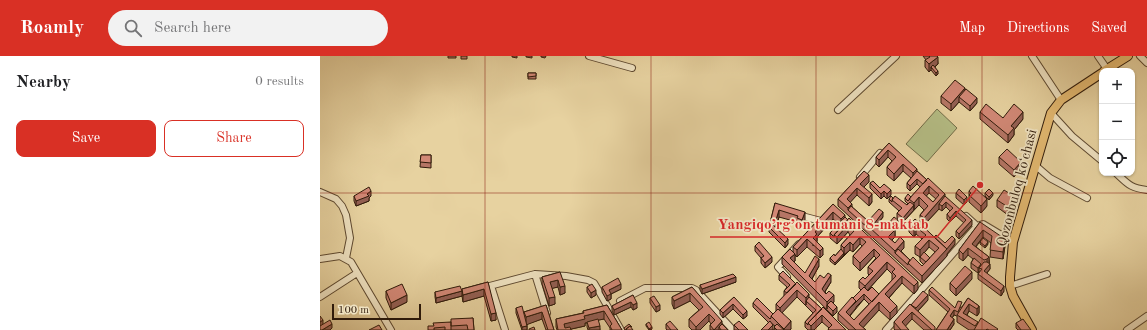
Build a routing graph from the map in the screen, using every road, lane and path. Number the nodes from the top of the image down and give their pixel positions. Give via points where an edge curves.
1 (589, 56) edge
2 (896, 56) edge
3 (1032, 56) edge
4 (1098, 56) edge
5 (1128, 56) edge
6 (1140, 56) edge
7 (1147, 63) edge
8 (632, 68) dead end
9 (1103, 68) edge
10 (1109, 68) edge
11 (1099, 74) edge
12 (1061, 100) junction
13 (838, 110) dead end
14 (1051, 113) junction
15 (885, 149) edge
16 (1099, 158) edge
17 (1036, 166) junction
18 (1119, 176) edge
19 (858, 180) edge
20 (1147, 190) edge
21 (320, 192) edge
22 (1087, 198) dead end
23 (960, 210) edge
24 (793, 213) edge
25 (816, 226) edge
26 (977, 226) junction
27 (801, 241) edge
28 (1013, 242) junction
29 (320, 252) edge
30 (328, 258) junction
31 (346, 258) junction
32 (320, 259) edge
33 (357, 273) junction
34 (535, 274) junction
35 (1047, 274) dead end
36 (793, 282) edge
37 (915, 284) edge
38 (491, 286) junction
39 (1010, 286) junction
40 (478, 289) edge
41 (921, 290) junction
42 (320, 297) edge
43 (608, 308) junction
44 (548, 316) edge
45 (1147, 316) edge
46 (391, 330) edge
47 (505, 330) edge
48 (621, 330) edge
49 (733, 330) edge
50 (886, 330) edge
51 (1032, 330) edge
52 (1127, 330) edge

1 - 8 street
2 - 13 street
3 - 12 street
4 - 9 street
5 - 10 main road, Qozonbuloq koʻchasi
6 - 7 street
11 - 12 main road, Qozonbuloq koʻchasi
12 - 14 main road, Qozonbuloq koʻchasi
14 - 16 street via 1072,136
14 - 17 main road, Qozonbuloq koʻchasi
15 - 19 street
17 - 22 street via 1050,178
17 - 28 main road, Qozonbuloq koʻchasi
18 - 20 street via 1135,188
21 - 31 street via 336,199 346,214 350,238
23 - 26 street
24 - 25 street via 823,219
26 - 28 street via 983,224
26 - 41 street
27 - 36 street via 778,267
28 - 39 main road, Qozonbuloq koʻchasi
29 - 30 street
30 - 31 street
30 - 32 street
31 - 33 street
33 - 42 street
33 - 46 street
34 - 38 street
34 - 43 street via 588,280 594,283
34 - 44 street
35 - 39 street
37 - 41 street
38 - 40 street
38 - 47 street
39 - 51 main road, Qozonbuloq koʻchasi
41 - 50 street
43 - 48 street
43 - 49 street via 645,288 692,288
45 - 52 street

